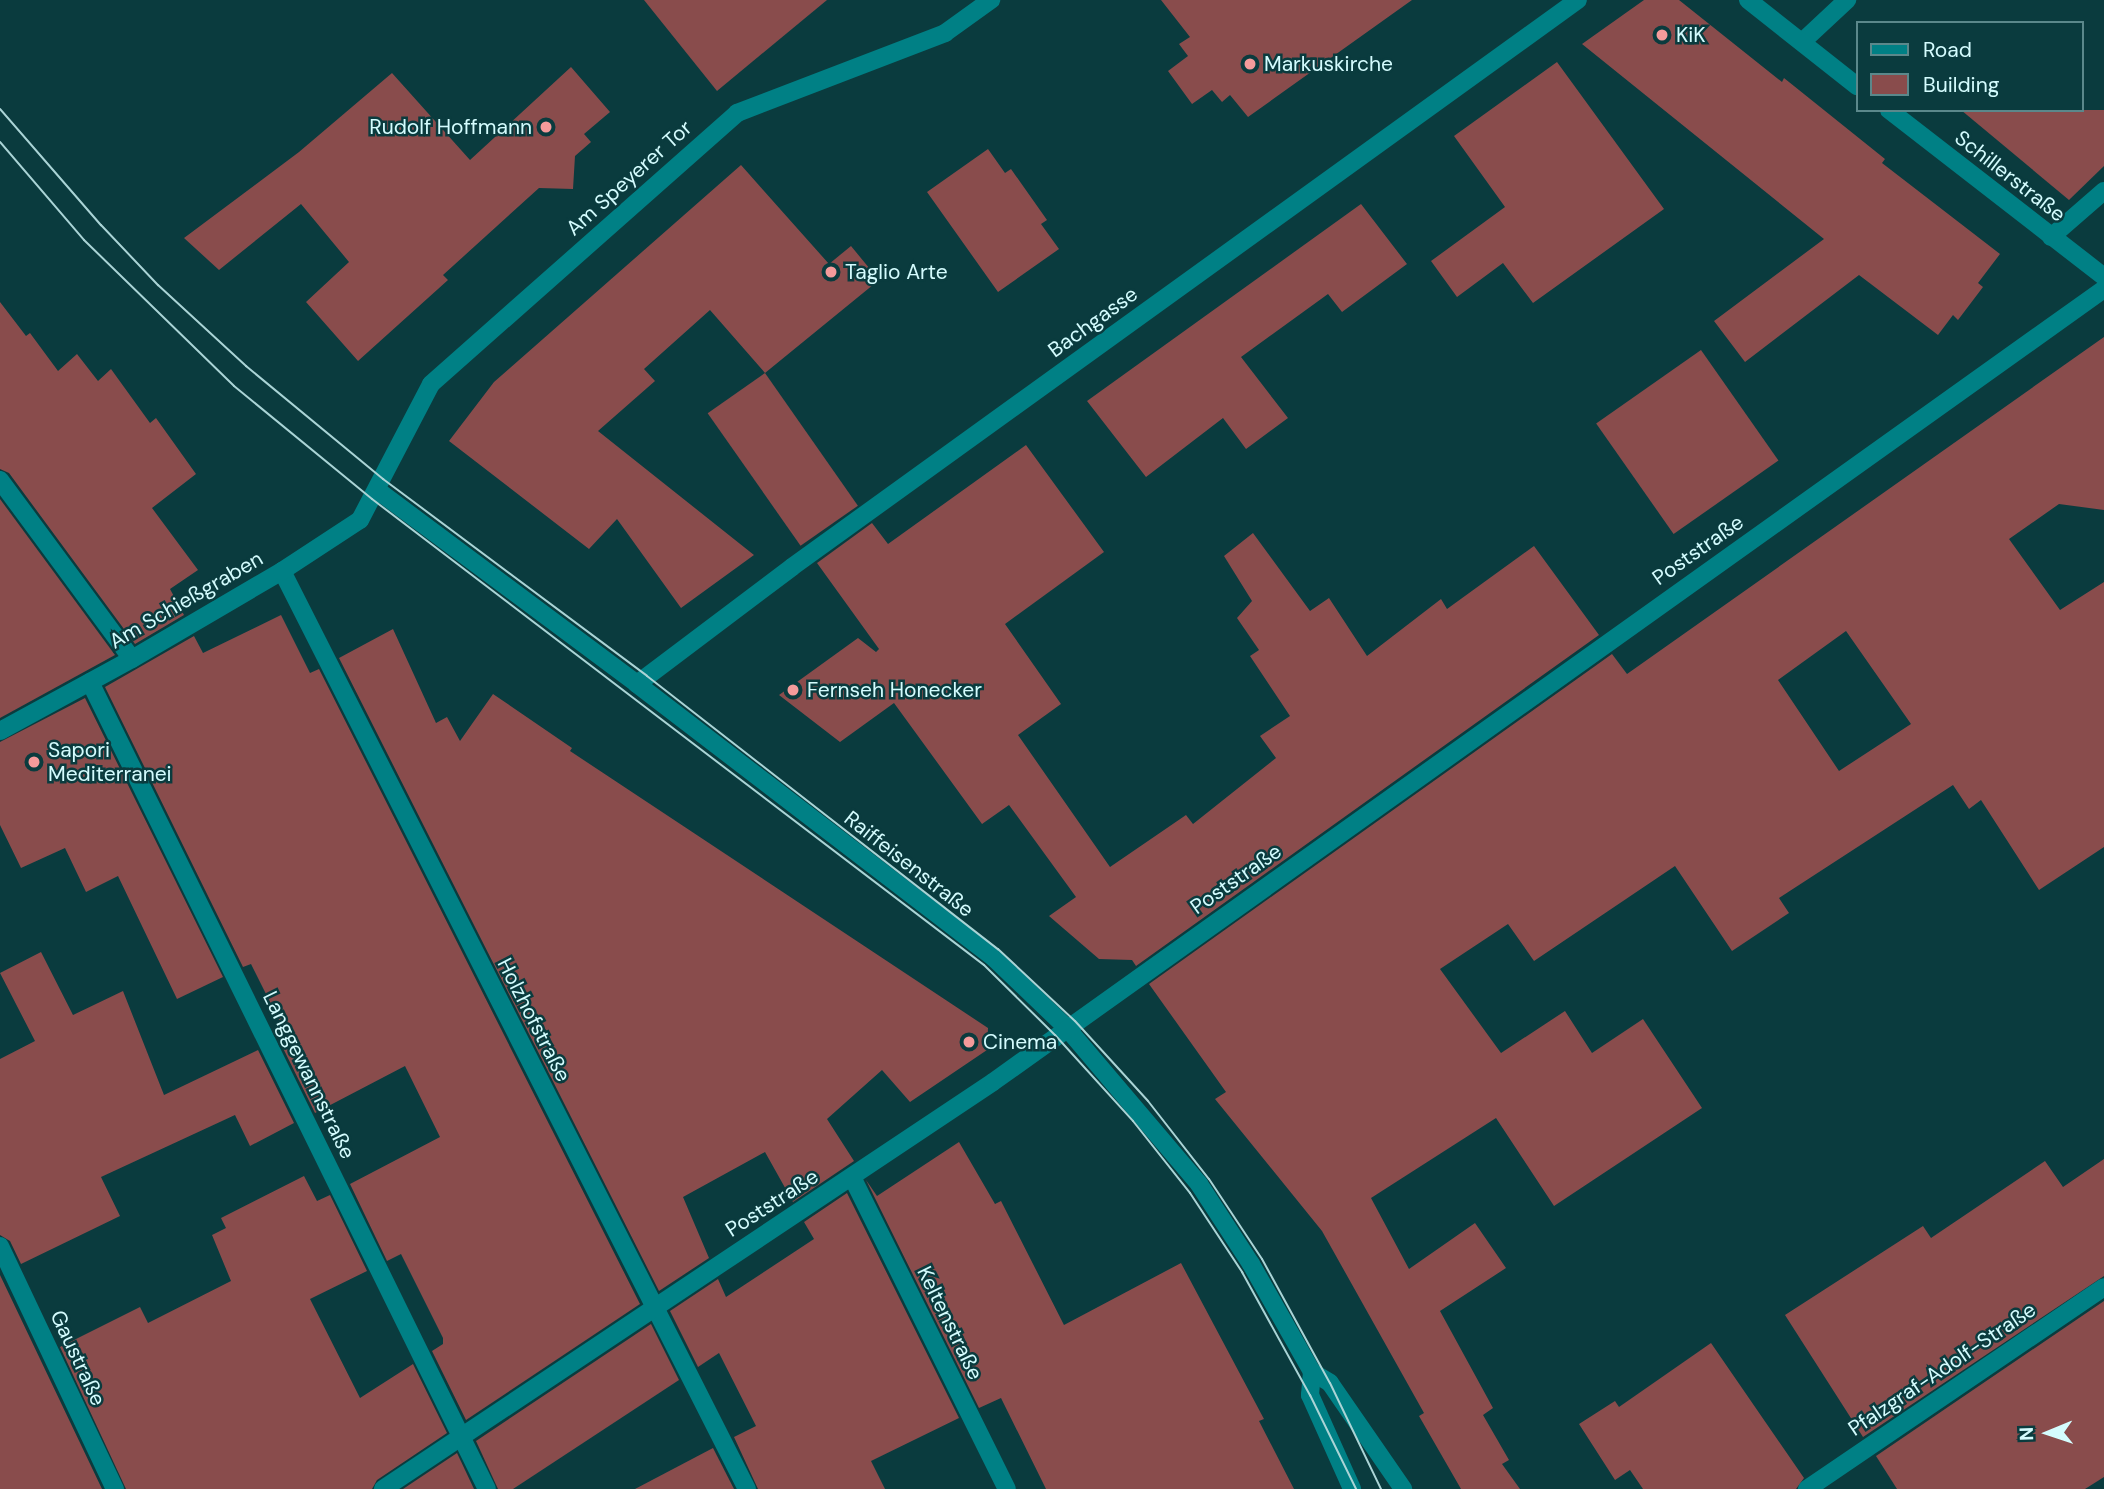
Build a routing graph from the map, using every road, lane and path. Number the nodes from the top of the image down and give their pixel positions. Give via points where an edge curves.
1 (991, 0) edge
2 (1578, 0) edge
3 (1748, 0) edge
4 (1843, 4) edge
5 (1802, 42) junction
6 (1856, 85) edge
7 (1892, 112) edge
8 (2104, 191) edge
9 (2051, 237) junction
10 (2104, 277) edge
11 (2104, 289) edge
12 (0, 480) edge
13 (377, 490) junction
14 (282, 571) junction
15 (132, 659) junction
16 (90, 682) junction
17 (637, 684) junction
18 (0, 731) edge
19 (1066, 1027) junction
20 (852, 1177) junction
21 (0, 1246) edge
22 (2104, 1287) edge
23 (654, 1307) junction
24 (1312, 1372) junction
25 (462, 1438) junction
26 (114, 1489) edge
27 (383, 1489) edge
28 (487, 1489) edge
29 (747, 1489) edge
30 (1007, 1489) edge
31 (1352, 1489) edge
32 (1402, 1489) edge
33 (1807, 1489) edge

1 - 13 street, Am Speyerer Tor via 945,33 737,113 431,384
2 - 17 street, Bachgasse via 792,567
3 - 5 street
4 - 5 street
5 - 6 street
7 - 9 street, Schillerstraße
8 - 9 street
9 - 10 street, Schillerstraße
11 - 19 street, Poststraße
12 - 15 street
13 - 14 street, Am Schießgraben via 360,520
13 - 17 street, Raiffeisenstraße
14 - 15 street, Am Schießgraben
14 - 23 street, Holzhofstraße
15 - 16 street, Am Schießgraben
16 - 18 street, Am Schießgraben
16 - 25 street, Langgewannstraße
17 - 19 street, Raiffeisenstraße via 994,958
19 - 20 street, Poststraße
19 - 24 street, Raiffeisenstraße via 1199,1184
20 - 23 street, Poststraße
20 - 30 street, Keltenstraße
21 - 26 street, Gaustraße
22 - 33 street, Pfalzgraf-Adolf-Straße
23 - 25 street, Poststraße
23 - 29 street, Holzhofstraße
24 - 31 street, Raiffeisenstraße via 1310,1395
24 - 32 street, Raiffeisenstraße via 1330,1383
25 - 27 street, Poststraße
25 - 28 street, Langgewannstraße

